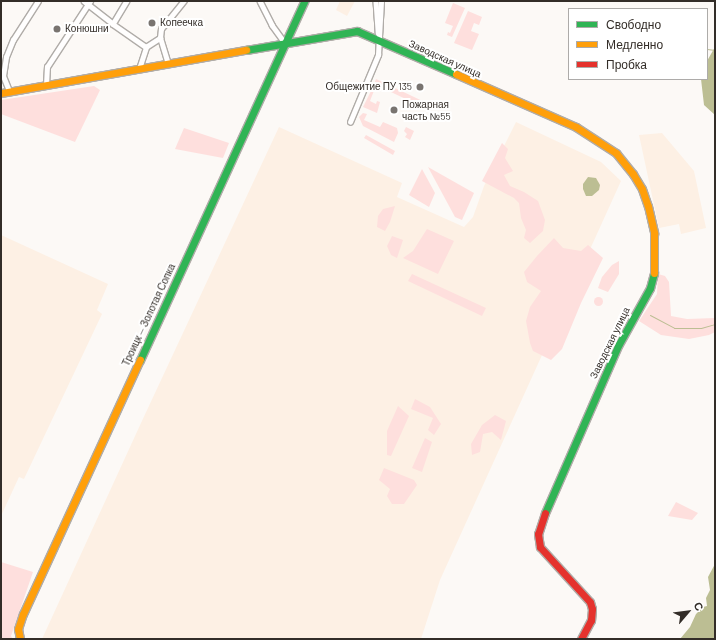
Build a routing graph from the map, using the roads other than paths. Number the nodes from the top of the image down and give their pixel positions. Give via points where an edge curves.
1 (38, 1) edge
2 (84, 1) edge
3 (127, 1) edge
4 (184, 1) edge
5 (260, 1) edge
6 (304, 1) edge
7 (376, 1) edge
8 (381, 1) edge
9 (90, 3) edge
10 (113, 24) junction
11 (160, 38) junction
12 (380, 40) junction
13 (285, 43) junction
14 (146, 47) junction
15 (168, 64) junction
16 (139, 69) junction
17 (46, 85) junction
18 (9, 91) junction
19 (1, 93) edge
20 (350, 122) dead end
21 (20, 639) edge
22 (581, 639) edge

1 - 18 street via 13,40 6,57 3,76
2 - 9 street
3 - 10 street
4 - 11 street via 161,29
5 - 13 street
6 - 13 street, Троицк — Золотая Сопка
7 - 12 street
8 - 12 street
9 - 10 street
9 - 17 street via 48,67
10 - 14 street
11 - 14 street
11 - 15 street
12 - 13 street, Заводская улица via 357,31
12 - 20 street via 378,55
12 - 22 street, Заводская улица via 594,137 626,164 642,189 648,206 655,250 650,288 619,344 541,521 538,534 540,547 545,554 590,602 591,620
13 - 15 street, Заводская улица
13 - 21 street, Троицк — Золотая Сопка via 23,614 18,629
14 - 16 street
15 - 16 street, Заводская улица
16 - 17 street, Заводская улица
17 - 18 street, Заводская улица
18 - 19 street, Заводская улица

